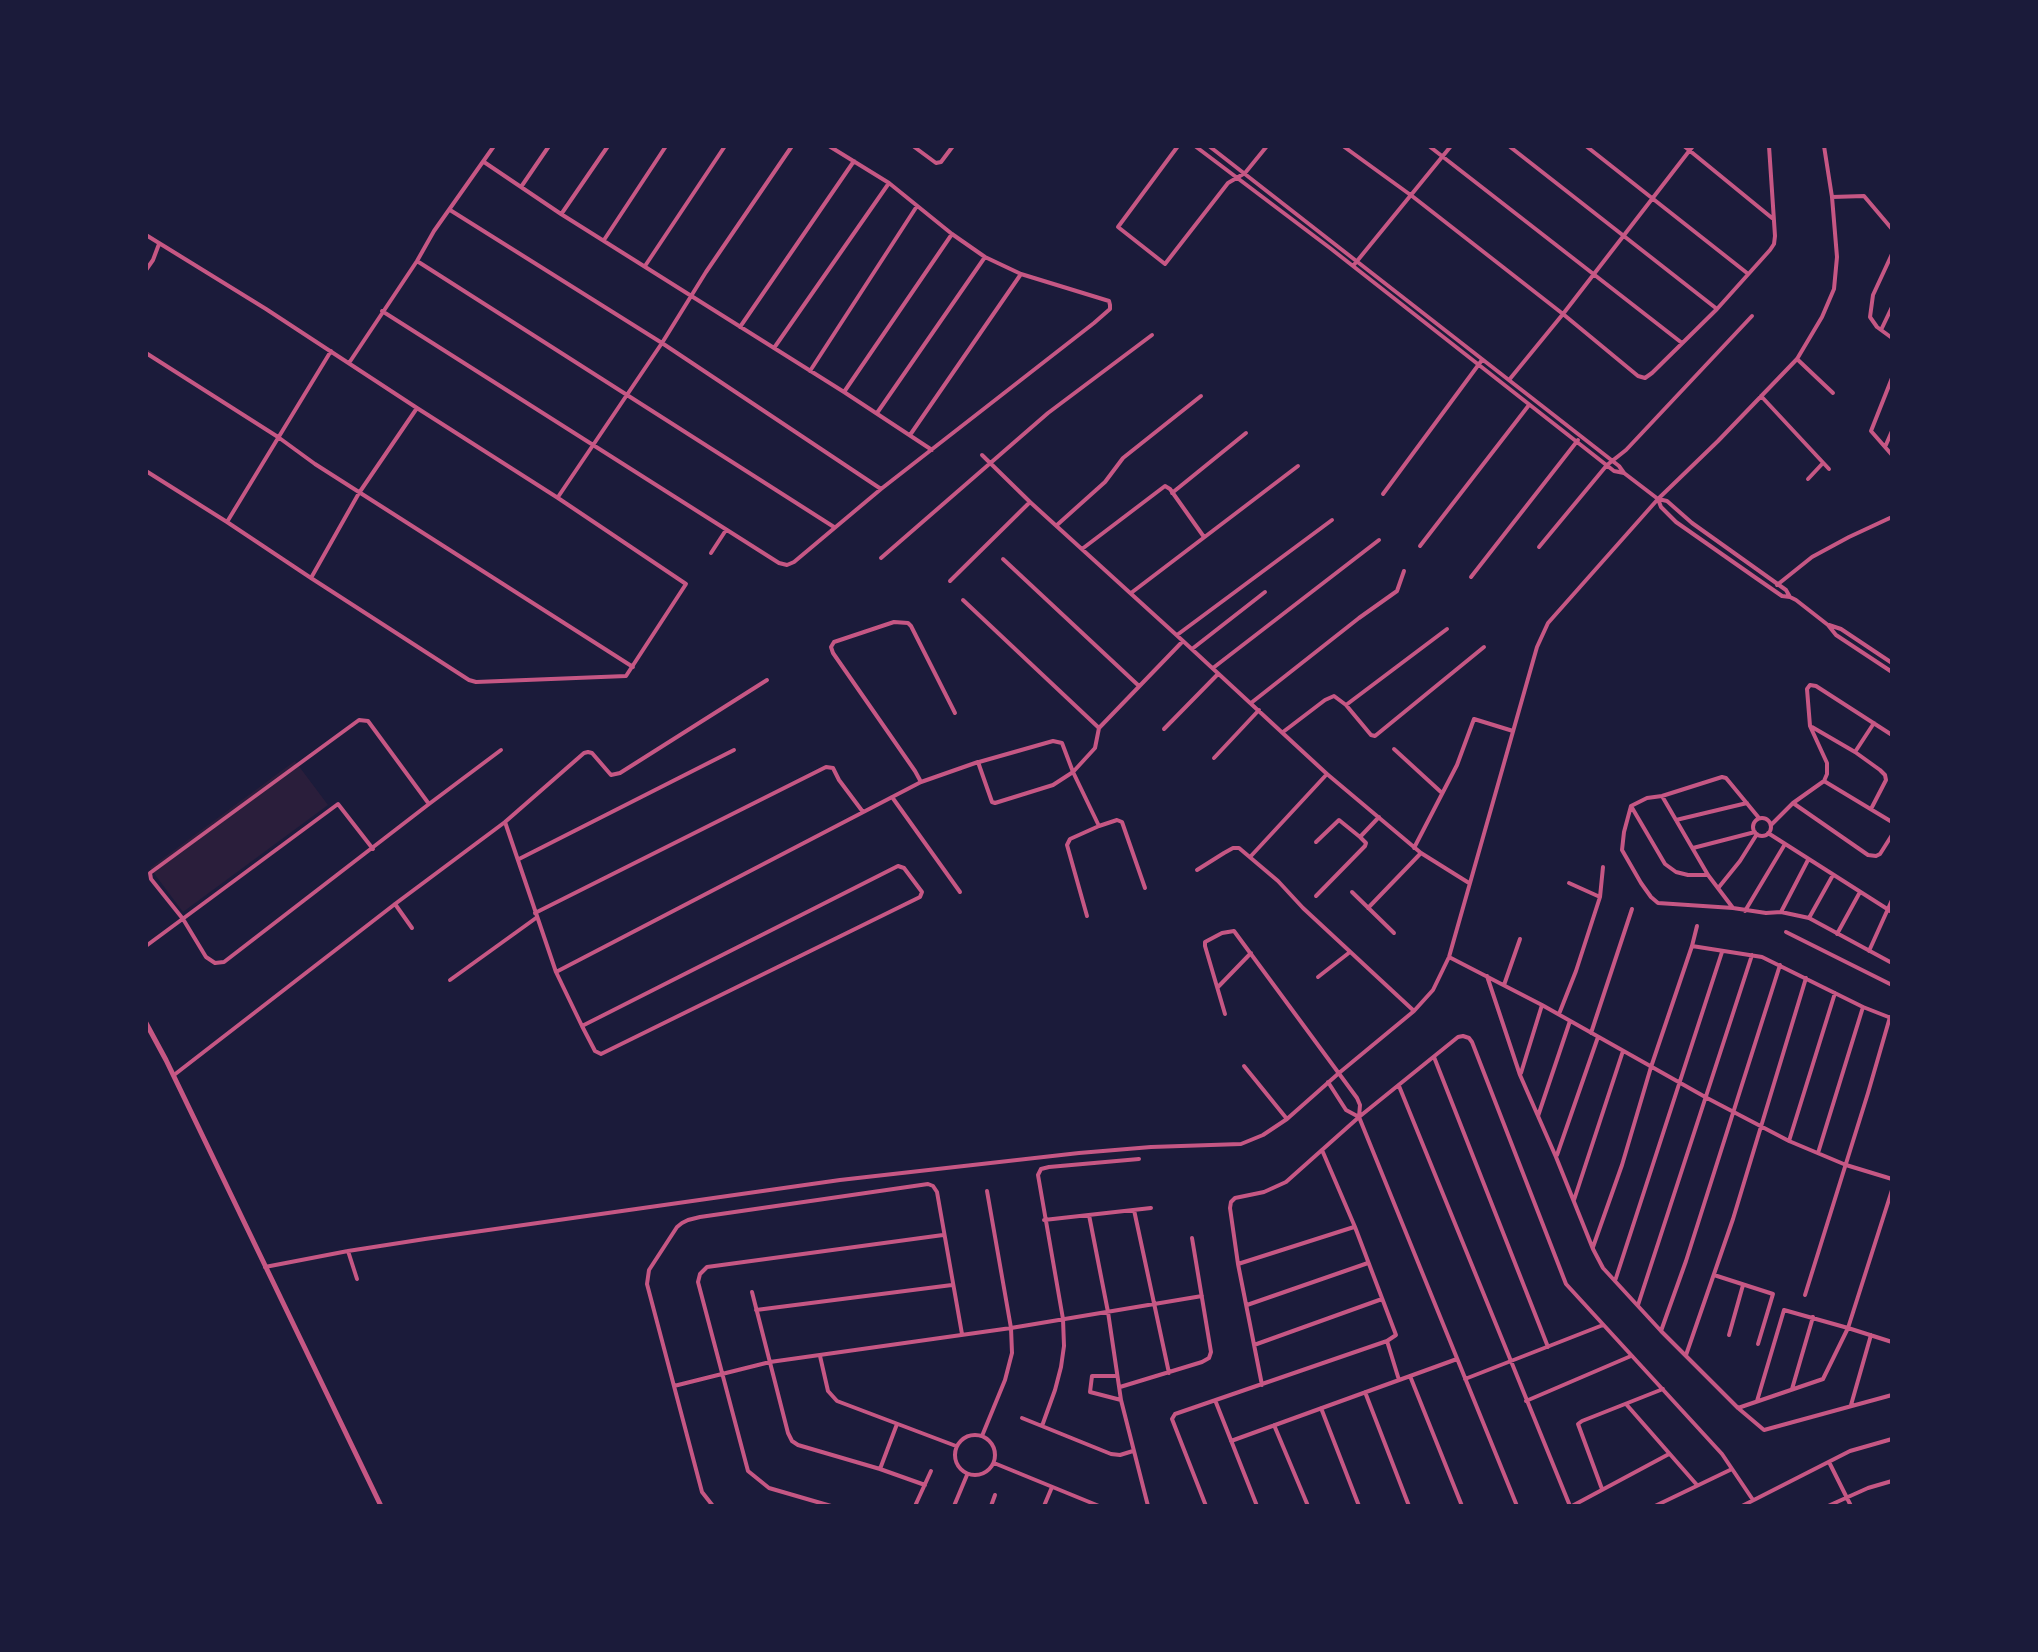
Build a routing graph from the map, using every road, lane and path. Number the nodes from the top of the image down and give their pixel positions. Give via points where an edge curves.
1 (494, 146) edge
2 (549, 146) edge
3 (608, 146) edge
4 (666, 146) edge
5 (725, 146) edge
6 (792, 146) edge
7 (829, 146) edge
8 (913, 146) edge
9 (953, 146) edge
10 (1178, 146) edge
11 (1195, 146) edge
12 (1209, 146) edge
13 (1267, 146) edge
14 (1343, 146) edge
15 (1429, 146) edge
16 (1451, 146) edge
17 (1509, 146) edge
18 (1586, 146) edge
19 (1769, 146) edge
20 (1824, 146) edge
21 (1689, 147) edge
22 (1443, 156) junction
23 (854, 161) junction
24 (484, 162) junction
25 (1245, 173) junction
26 (1238, 178) junction
27 (889, 183) junction
28 (521, 187) junction
29 (1412, 196) junction
30 (1832, 197) junction
31 (1653, 198) junction
32 (917, 206) junction
33 (450, 210) junction
34 (561, 214) junction
35 (1774, 219) junction
36 (1892, 229) edge
37 (952, 234) junction
38 (146, 235) edge
39 (1623, 235) junction
40 (604, 240) junction
41 (159, 244) junction
42 (1892, 254) edge
43 (985, 257) junction
44 (417, 261) junction
45 (1358, 261) junction
46 (645, 266) junction
47 (1353, 266) junction
48 (146, 270) edge
49 (1747, 273) junction
50 (1021, 274) junction
51 (1593, 274) junction
52 (692, 296) junction
53 (1892, 307) edge
54 (1717, 309) junction
55 (382, 311) junction
56 (1563, 314) junction
57 (1752, 316) dead end
58 (740, 327) junction
59 (1881, 330) junction
60 (1152, 335) dead end
61 (1892, 338) edge
62 (662, 343) junction
63 (1682, 343) junction
64 (774, 348) junction
65 (331, 351) junction
66 (146, 353) edge
67 (1797, 359) junction
68 (1480, 362) junction
69 (349, 363) junction
70 (810, 371) junction
71 (1892, 378) edge
72 (1509, 380) junction
73 (844, 392) junction
74 (1833, 393) dead end
75 (626, 395) junction
76 (1201, 396) dead end
77 (1761, 396) junction
78 (1534, 400) junction
79 (1530, 405) junction
80 (417, 408) junction
81 (877, 414) junction
82 (1892, 431) edge
83 (1246, 433) dead end
84 (910, 435) junction
85 (1581, 436) junction
86 (278, 437) junction
87 (1576, 442) junction
88 (593, 445) junction
89 (1885, 447) junction
90 (932, 450) junction
91 (982, 455) dead end
92 (1892, 455) edge
93 (1612, 460) junction
94 (990, 462) junction
95 (1823, 463) junction
96 (1607, 465) junction
97 (1298, 466) dead end
98 (1829, 469) dead end
99 (146, 471) edge
100 (1624, 473) junction
101 (1808, 479) dead end
102 (881, 489) junction
103 (359, 493) junction
104 (1172, 493) junction
105 (1383, 494) dead end
106 (558, 498) junction
107 (1658, 499) junction
108 (1030, 502) junction
109 (1681, 514) junction
110 (1892, 517) edge
111 (1332, 520) dead end
112 (227, 522) junction
113 (1676, 522) junction
114 (1692, 523) junction
115 (1057, 525) junction
116 (834, 527) junction
117 (726, 530) junction
118 (1688, 530) junction
119 (1204, 537) junction
120 (1379, 540) dead end
121 (1420, 546) dead end
122 (1539, 547) dead end
123 (1082, 549) junction
124 (711, 553) dead end
125 (1735, 554) junction
126 (881, 558) dead end
127 (1003, 559) dead end
128 (1730, 561) junction
129 (1404, 571) dead end
130 (1760, 572) junction
131 (1471, 577) dead end
132 (311, 578) junction
133 (1756, 578) junction
134 (950, 581) dead end
135 (1776, 588) junction
136 (1265, 592) dead end
137 (1130, 594) junction
138 (963, 600) dead end
139 (1828, 625) junction
140 (1447, 629) dead end
141 (1177, 635) junction
142 (1183, 641) junction
143 (1484, 647) dead end
144 (1869, 648) junction
145 (1192, 649) junction
146 (1865, 654) junction
147 (1892, 663) edge
148 (633, 667) junction
149 (1212, 668) junction
150 (1892, 672) edge
151 (1218, 674) junction
152 (767, 680) dead end
153 (1139, 686) junction
154 (1251, 703) junction
155 (1346, 705) junction
156 (1259, 710) junction
157 (955, 713) dead end
158 (1874, 723) junction
159 (1810, 726) junction
160 (1099, 728) junction
161 (1164, 729) dead end
162 (1513, 731) junction
163 (1283, 732) junction
164 (1892, 735) edge
165 (1394, 749) dead end
166 (501, 750) dead end
167 (734, 750) dead end
168 (1855, 752) junction
169 (1214, 758) dead end
170 (978, 762) junction
171 (1073, 772) junction
172 (1327, 774) junction
173 (1824, 781) junction
174 (921, 782) junction
175 (1442, 793) junction
176 (1662, 796) junction
177 (892, 797) junction
178 (1747, 803) junction
179 (1793, 803) junction
180 (429, 804) junction
181 (1631, 806) junction
182 (1871, 809) junction
183 (863, 812) junction
184 (1379, 817) junction
185 (1759, 818) junction
186 (1676, 820) junction
187 (505, 822) junction
188 (1892, 822) edge
189 (1771, 825) junction
190 (1099, 826) junction
191 (1756, 833) junction
192 (1768, 833) junction
193 (1892, 835) edge
194 (1360, 837) junction
195 (1316, 842) dead end
196 (1785, 844) junction
197 (1414, 848) junction
198 (1693, 848) junction
199 (373, 849) junction
200 (1421, 853) junction
201 (1251, 856) junction
202 (519, 859) junction
203 (1808, 860) junction
204 (1603, 867) dead end
205 (1197, 870) dead end
206 (1708, 875) junction
207 (1833, 875) junction
208 (1470, 883) junction
209 (1569, 883) dead end
210 (1719, 887) junction
211 (1145, 888) dead end
212 (960, 892) dead end
213 (1352, 892) dead end
214 (1860, 892) junction
215 (1316, 896) dead end
216 (1600, 897) junction
217 (1892, 900) edge
218 (395, 904) junction
219 (1368, 908) junction
220 (1733, 908) junction
221 (1632, 909) dead end
222 (1744, 911) junction
223 (1781, 912) junction
224 (1889, 912) edge
225 (536, 916) junction
226 (1087, 916) dead end
227 (1809, 918) junction
228 (183, 919) junction
229 (1697, 926) dead end
230 (412, 928) dead end
231 (1786, 932) dead end
232 (1394, 933) dead end
233 (1837, 934) junction
234 (1520, 939) dead end
235 (146, 946) edge
236 (1692, 946) junction
237 (1350, 951) junction
238 (1869, 951) junction
239 (1722, 952) junction
240 (1251, 953) junction
241 (1752, 955) junction
242 (1449, 957) junction
243 (1892, 963) edge
244 (1780, 965) junction
245 (556, 972) junction
246 (1487, 976) junction
247 (1318, 977) dead end
248 (1806, 978) junction
249 (450, 980) dead end
250 (1504, 985) junction
251 (1892, 985) edge
252 (1218, 987) junction
253 (1835, 993) junction
254 (1542, 1005) junction
255 (1863, 1007) junction
256 (1414, 1011) junction
257 (1225, 1014) dead end
258 (1559, 1014) junction
259 (1891, 1018) edge
260 (1570, 1021) junction
261 (146, 1023) edge
262 (582, 1026) junction
263 (1591, 1033) junction
264 (1598, 1037) junction
265 (1623, 1051) junction
266 (1434, 1057) junction
267 (1244, 1066) dead end
268 (1651, 1067) junction
269 (1339, 1073) junction
270 (174, 1075) junction
271 (1520, 1075) junction
272 (1328, 1082) junction
273 (1679, 1082) junction
274 (1399, 1086) junction
275 (1707, 1098) junction
276 (1733, 1111) junction
277 (1538, 1116) junction
278 (1359, 1117) junction
279 (1287, 1119) junction
280 (1761, 1127) junction
281 (1789, 1141) junction
282 (1322, 1150) junction
283 (1817, 1154) junction
284 (1556, 1157) junction
285 (1139, 1159) dead end
286 (1846, 1165) junction
287 (1892, 1179) edge
288 (1892, 1190) edge
289 (987, 1191) dead end
290 (1573, 1202) junction
291 (1151, 1208) dead end
292 (1134, 1210) junction
293 (1089, 1215) junction
294 (1044, 1220) junction
295 (1355, 1227) junction
296 (943, 1235) junction
297 (1192, 1238) dead end
298 (1593, 1249) junction
299 (348, 1251) junction
300 (1368, 1263) junction
301 (1238, 1264) junction
302 (265, 1267) junction
303 (1714, 1275) junction
304 (357, 1279) dead end
305 (1615, 1281) junction
306 (952, 1285) junction
307 (1743, 1285) junction
308 (752, 1292) dead end
309 (1805, 1295) dead end
310 (1202, 1296) junction
311 (1382, 1299) junction
312 (1154, 1304) junction
313 (1247, 1305) junction
314 (1638, 1305) junction
315 (756, 1310) junction
316 (1108, 1312) junction
317 (1813, 1317) junction
318 (1063, 1319) junction
319 (1603, 1325) junction
320 (1011, 1328) junction
321 (1848, 1328) junction
322 (1661, 1331) junction
323 (962, 1334) junction
324 (1729, 1335) dead end
325 (1871, 1335) junction
326 (1387, 1341) junction
327 (1892, 1342) edge
328 (1758, 1344) dead end
329 (1254, 1345) junction
330 (1548, 1347) junction
331 (1686, 1355) junction
332 (820, 1356) junction
333 (1631, 1356) junction
334 (1457, 1359) junction
335 (770, 1362) junction
336 (1510, 1362) junction
337 (1169, 1373) junction
338 (721, 1374) junction
339 (1118, 1376) junction
340 (1410, 1376) junction
341 (1465, 1379) junction
342 (1399, 1380) junction
343 (1262, 1385) junction
344 (674, 1386) junction
345 (1120, 1387) junction
346 (1663, 1389) junction
347 (1792, 1389) junction
348 (1365, 1392) junction
349 (1892, 1395) edge
350 (1121, 1400) junction
351 (1215, 1400) junction
352 (1526, 1401) junction
353 (1757, 1401) junction
354 (1626, 1404) junction
355 (1851, 1407) junction
356 (1321, 1408) junction
357 (1738, 1408) junction
358 (1022, 1418) dead end
359 (897, 1424) junction
360 (1274, 1425) junction
361 (1042, 1426) junction
362 (982, 1436) junction
363 (1892, 1439) edge
364 (1231, 1441) junction
365 (956, 1446) junction
366 (1133, 1451) junction
367 (1669, 1454) junction
368 (1829, 1462) junction
369 (994, 1463) junction
370 (880, 1469) junction
371 (1733, 1469) junction
372 (931, 1471) dead end
373 (967, 1474) junction
374 (1892, 1481) edge
375 (925, 1485) junction
376 (1697, 1485) junction
377 (1052, 1487) junction
378 (1602, 1489) junction
379 (995, 1495) dead end
380 (1846, 1497) junction
381 (1753, 1500) junction
382 (381, 1506) edge
383 (713, 1506) edge
384 (831, 1506) edge
385 (915, 1506) edge
386 (954, 1506) edge
387 (991, 1506) edge
388 (1044, 1506) edge
389 (1099, 1506) edge
390 (1148, 1506) edge
391 (1206, 1506) edge
392 (1257, 1506) edge
393 (1308, 1506) edge
394 (1359, 1506) edge
395 (1409, 1506) edge
396 (1462, 1506) edge
397 (1517, 1506) edge
398 (1571, 1506) edge
399 (1655, 1506) edge
400 (1742, 1506) edge
401 (1828, 1506) edge
402 (1851, 1506) edge

1 - 24 street
2 - 28 street
3 - 34 street
4 - 40 street
5 - 46 street
6 - 52 street
7 - 23 street
8 - 9 street via 936,163
10 - 26 street via 1118,227 1165,264 1228,183
11 - 26 street
12 - 25 street
13 - 25 street
14 - 29 street
15 - 22 street
16 - 22 street
17 - 39 street
18 - 31 street
19 - 35 street
20 - 30 street
21 - 31 street
21 - 35 street
22 - 29 street
22 - 51 street
23 - 27 street
23 - 58 street
24 - 28 street
24 - 33 street
25 - 26 street
25 - 45 street
26 - 47 street
27 - 32 street
27 - 64 street
28 - 34 street
29 - 45 street
29 - 56 street
30 - 36 street via 1864,196
30 - 67 street via 1834,289
31 - 39 street
31 - 49 street
32 - 37 street
32 - 70 street
33 - 44 street
33 - 62 street
34 - 40 street
35 - 49 street via 1774,244
37 - 43 street
37 - 73 street
38 - 41 street
39 - 51 street
39 - 54 street
40 - 46 street
41 - 48 street
41 - 65 street
42 - 59 street via 1871,307 1871,320
43 - 50 street
43 - 81 street
44 - 55 street
44 - 75 street
45 - 47 street
45 - 68 street
46 - 52 street
47 - 68 street
49 - 54 street
50 - 84 street
50 - 90 street via 1109,301 1110,309
51 - 56 street
51 - 63 street
52 - 58 street
52 - 62 street
53 - 59 street
54 - 63 street
55 - 69 street
55 - 88 street
56 - 63 street via 1645,378
56 - 72 street
57 - 93 street
58 - 64 street
59 - 61 street
60 - 94 street
62 - 75 street
62 - 102 street
64 - 70 street
65 - 69 street
65 - 86 street
66 - 86 street
67 - 74 street
67 - 77 street
68 - 72 street
68 - 79 street
68 - 105 street
69 - 80 street
70 - 73 street
71 - 89 street via 1871,431
72 - 78 street
73 - 81 street
75 - 88 street
75 - 116 street
76 - 115 street via 1123,458 1105,482
77 - 95 street
77 - 107 street
78 - 79 street
78 - 85 street
79 - 87 street
79 - 121 street
80 - 103 street
80 - 106 street
81 - 84 street
82 - 89 street
83 - 104 street
84 - 90 street
85 - 87 street
85 - 93 street
86 - 103 street
86 - 112 street
87 - 96 street
87 - 131 street
88 - 106 street
88 - 117 street
89 - 92 street
90 - 102 street
91 - 94 street
93 - 96 street
93 - 100 street
94 - 108 street
94 - 126 street
95 - 98 street
95 - 101 street
96 - 100 street
96 - 122 street
97 - 119 street
99 - 112 street
100 - 107 street
102 - 116 street
103 - 132 street
103 - 148 street
104 - 119 street
104 - 123 street via 1162,488
106 - 148 street via 686,584
107 - 109 street
107 - 113 street
107 - 162 street via 1548,623
108 - 115 street
108 - 134 street
109 - 113 street
109 - 114 street
110 - 135 street via 1812,557
111 - 141 street
112 - 132 street
113 - 118 street
114 - 118 street
114 - 125 street
115 - 123 street
116 - 117 street via 787,565
117 - 124 street
118 - 128 street
119 - 137 street
120 - 149 street
123 - 137 street
125 - 128 street
125 - 130 street
127 - 153 street
128 - 133 street
129 - 154 street via 1397,591
130 - 133 street
130 - 135 street
132 - 148 street via 469,680 617,677
133 - 135 street
135 - 139 street
136 - 145 street
137 - 141 street
138 - 160 street
139 - 144 street
139 - 146 street
140 - 155 street
141 - 142 street
142 - 145 street
142 - 153 street
143 - 155 street via 1375,736
144 - 146 street
144 - 147 street
145 - 149 street
146 - 150 street
149 - 151 street
151 - 154 street
151 - 161 street
152 - 187 street via 620,773 611,775 592,753 584,753
153 - 160 street
154 - 156 street
155 - 163 street via 1330,697
156 - 163 street
156 - 169 street
157 - 174 street via 908,623 894,622 832,644 841,667
158 - 159 street via 1810,685
158 - 164 street
158 - 168 street
159 - 168 street
159 - 173 street via 1827,763
160 - 171 street via 1095,748
162 - 175 street via 1474,719
162 - 208 street
163 - 172 street
165 - 175 street
166 - 180 street
167 - 202 street
168 - 182 street via 1886,777
170 - 171 street via 1057,741
170 - 171 street via 995,803 1053,785
170 - 174 street
171 - 190 street
172 - 184 street
172 - 201 street
173 - 179 street
173 - 182 street
174 - 177 street
175 - 197 street
176 - 178 street via 1722,777
176 - 181 street
176 - 186 street
177 - 183 street
177 - 212 street
178 - 185 street
178 - 186 street
179 - 189 street
179 - 193 street via 1868,855 1880,854
180 - 199 street
180 - 228 street via 368,721 359,720 150,873
181 - 206 street via 1665,864 1676,872
181 - 220 street via 1622,850 1651,897 1658,903
182 - 188 street
183 - 225 street via 833,768 826,767
183 - 245 street
184 - 194 street
184 - 197 street
185 - 189 street
185 - 191 street
186 - 198 street
187 - 202 street
187 - 218 street
189 - 192 street
190 - 211 street via 1122,822
190 - 226 street via 1067,845
191 - 192 street
191 - 198 street
191 - 210 street
192 - 196 street
194 - 195 street via 1339,820
194 - 215 street via 1365,846
196 - 203 street
196 - 222 street
197 - 200 street
198 - 206 street
199 - 228 street via 338,804
199 - 228 street via 224,962 206,957
200 - 208 street
200 - 219 street
201 - 205 street via 1233,848
201 - 237 street
202 - 225 street
203 - 207 street
203 - 223 street
204 - 216 street
206 - 210 street
207 - 214 street
207 - 227 street
208 - 242 street
209 - 216 street
210 - 220 street
213 - 219 street
214 - 224 street
214 - 233 street
216 - 258 street
217 - 224 street
218 - 230 street
218 - 270 street
219 - 232 street
220 - 222 street
221 - 263 street
222 - 223 street
223 - 227 street
224 - 238 street
225 - 245 street
225 - 249 street
227 - 233 street
228 - 235 street
229 - 236 street
231 - 251 street
233 - 238 street
234 - 250 street
236 - 239 street
236 - 268 street
237 - 247 street
237 - 256 street
238 - 243 street
239 - 241 street
239 - 273 street
240 - 252 street
240 - 252 street via 1234,931 1205,942
240 - 269 street
241 - 244 street
241 - 275 street
242 - 246 street
242 - 256 street via 1433,990
244 - 248 street
244 - 276 street
245 - 262 street
246 - 250 street
246 - 271 street
248 - 253 street
248 - 280 street
250 - 254 street
252 - 257 street
253 - 255 street
253 - 281 street
254 - 258 street
254 - 271 street
255 - 259 street
255 - 283 street
256 - 269 street
258 - 260 street
259 - 286 street
260 - 263 street
260 - 277 street
261 - 270 street
262 - 262 street via 601,1054 922,892 898,866
263 - 264 street
264 - 265 street
264 - 284 street
265 - 268 street
265 - 290 street
266 - 274 street
266 - 319 street via 1458,1037 1472,1042 1566,1284
266 - 330 street
267 - 279 street
268 - 273 street
268 - 298 street
269 - 272 street
269 - 278 street via 1357,1098
270 - 302 street
271 - 277 street
272 - 278 street via 1341,1105
272 - 279 street
273 - 275 street
273 - 305 street
274 - 278 street
274 - 336 street
275 - 276 street
275 - 314 street
276 - 280 street
276 - 322 street
277 - 284 street
278 - 282 street
278 - 334 street
279 - 299 street via 1241,1144 1079,1153 855,1178
280 - 281 street
280 - 303 street
281 - 283 street
282 - 295 street
282 - 301 street via 1286,1182 1231,1202
283 - 286 street
284 - 290 street
285 - 294 street via 1041,1169
286 - 287 street
286 - 309 street
288 - 321 street
289 - 320 street
290 - 298 street
291 - 292 street
292 - 293 street
292 - 312 street
293 - 294 street
293 - 316 street
294 - 318 street
295 - 300 street
295 - 301 street
296 - 306 street
296 - 338 street via 702,1270 698,1282
296 - 344 street via 937,1192 928,1184 688,1220 677,1227 647,1277
297 - 310 street
298 - 305 street
299 - 302 street
299 - 304 street
300 - 311 street
300 - 313 street
301 - 313 street
302 - 382 street
303 - 307 street
303 - 331 street
305 - 314 street
306 - 315 street
306 - 323 street
307 - 324 street
307 - 328 street via 1773,1294
308 - 315 street
310 - 312 street
310 - 337 street via 1209,1358
311 - 326 street via 1396,1335
311 - 329 street
312 - 316 street
312 - 337 street
313 - 329 street
314 - 322 street
315 - 335 street
316 - 318 street
316 - 339 street
317 - 321 street
317 - 347 street
317 - 353 street via 1782,1312
318 - 320 street
318 - 361 street via 1061,1367
319 - 330 street
319 - 333 street
320 - 323 street
320 - 362 street via 1005,1380
321 - 325 street
321 - 347 street via 1823,1379
322 - 331 street
323 - 332 street
325 - 327 street
325 - 355 street
326 - 342 street
326 - 343 street
329 - 343 street
330 - 336 street
331 - 357 street
332 - 335 street
332 - 359 street via 828,1391 837,1401
333 - 346 street
333 - 352 street
334 - 340 street
334 - 341 street
335 - 338 street
335 - 370 street via 792,1441
336 - 341 street
336 - 352 street
337 - 345 street
338 - 344 street
338 - 384 street via 748,1471 769,1488
339 - 345 street
339 - 350 street via 1092,1376 1090,1392
340 - 342 street
340 - 396 street
341 - 397 street
342 - 348 street
343 - 351 street
344 - 383 street via 702,1492
345 - 350 street
346 - 354 street
346 - 371 street
347 - 353 street
348 - 356 street
348 - 395 street
349 - 355 street
350 - 366 street
351 - 364 street
351 - 391 street via 1172,1419
352 - 398 street
353 - 357 street
354 - 367 street
354 - 378 street via 1578,1424
355 - 357 street via 1764,1430
356 - 360 street
356 - 394 street
358 - 361 street
359 - 365 street
359 - 370 street
360 - 364 street
360 - 393 street
361 - 366 street via 1111,1454
362 - 365 street via 964,1437
362 - 369 street via 995,1450
363 - 368 street
364 - 392 street
365 - 373 street via 957,1466
366 - 390 street
367 - 376 street
367 - 378 street
368 - 380 street
368 - 381 street
369 - 373 street via 980,1475
369 - 377 street
370 - 375 street
371 - 376 street
371 - 381 street
372 - 375 street
373 - 386 street
374 - 380 street
375 - 385 street
376 - 399 street
377 - 388 street
377 - 389 street
378 - 398 street
379 - 387 street
380 - 401 street
380 - 402 street
381 - 400 street

